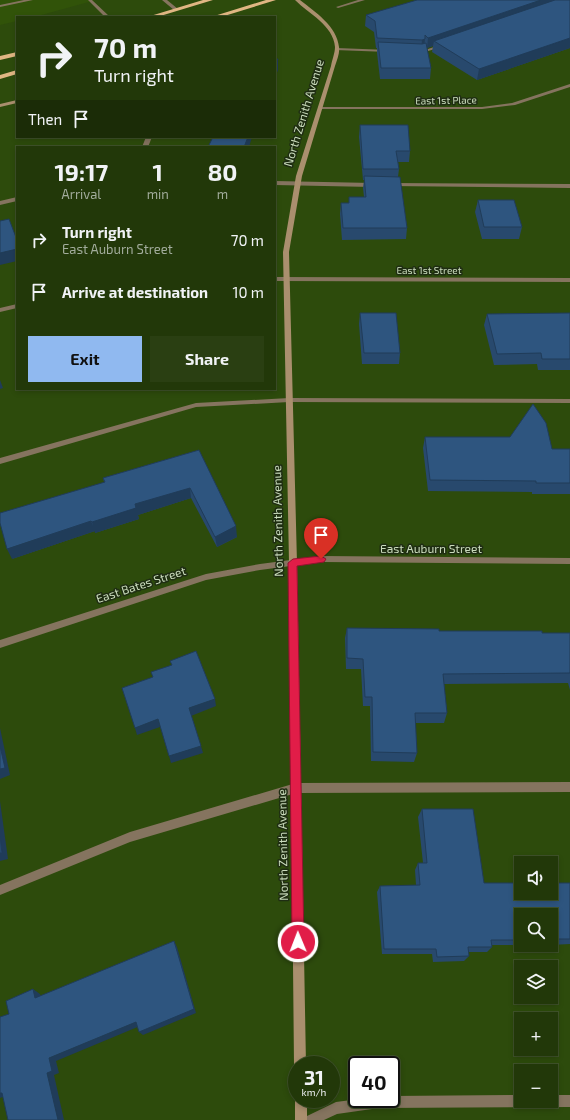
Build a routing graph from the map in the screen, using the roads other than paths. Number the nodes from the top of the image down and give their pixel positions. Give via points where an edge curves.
1 (31, 0) edge
2 (90, 0) edge
3 (164, 0) edge
4 (210, 0) edge
5 (273, 0) edge
6 (297, 0) edge
7 (362, 0) edge
8 (0, 6) edge
9 (338, 7) dead end
10 (176, 9) junction
11 (107, 16) edge
12 (153, 16) edge
13 (217, 16) edge
14 (450, 43) edge
15 (337, 49) junction
16 (390, 51) edge
17 (413, 52) edge
18 (16, 54) edge
19 (0, 58) edge
20 (16, 72) edge
21 (0, 77) edge
22 (570, 85) edge
23 (16, 101) edge
24 (0, 106) edge
25 (320, 108) junction
26 (276, 183) edge
27 (298, 184) junction
28 (378, 185) edge
29 (386, 185) edge
30 (570, 186) edge
31 (16, 199) edge
32 (0, 203) edge
33 (276, 279) edge
34 (287, 279) junction
35 (570, 280) edge
36 (16, 306) edge
37 (0, 310) edge
38 (289, 400) junction
39 (570, 401) edge
40 (0, 461) edge
41 (570, 561) edge
42 (293, 563) junction
43 (0, 644) edge
44 (570, 787) edge
45 (296, 788) junction
46 (0, 890) edge
47 (300, 1056) edge
48 (570, 1101) edge
49 (301, 1108) edge
50 (301, 1120) edge
51 (311, 1120) edge

1 - 8 street
2 - 11 street
3 - 10 street
4 - 10 highway
5 - 13 highway
6 - 15 street, North Zenith Avenue via 326,25
7 - 9 street
10 - 12 highway
14 - 17 street via 421,53
15 - 16 street
15 - 25 street, North Zenith Avenue
18 - 19 highway
20 - 21 highway
22 - 25 street, East 1st Place via 513,104 482,108
23 - 24 street
25 - 27 street, North Zenith Avenue
26 - 27 street
27 - 28 street
27 - 34 street, North Zenith Avenue via 286,252
29 - 30 street
31 - 32 street
33 - 34 street
34 - 35 street, East 1st Street
34 - 38 street, North Zenith Avenue
36 - 37 street
38 - 39 street
38 - 40 street via 196,405
38 - 42 street, North Zenith Avenue
41 - 42 street, East Auburn Street via 321,559
42 - 43 street, East Bates Street via 206,577
42 - 45 street, North Zenith Avenue
44 - 45 street
45 - 46 street via 130,837
45 - 47 street, North Zenith Avenue
48 - 51 street via 379,1102 336,1108
49 - 50 street

